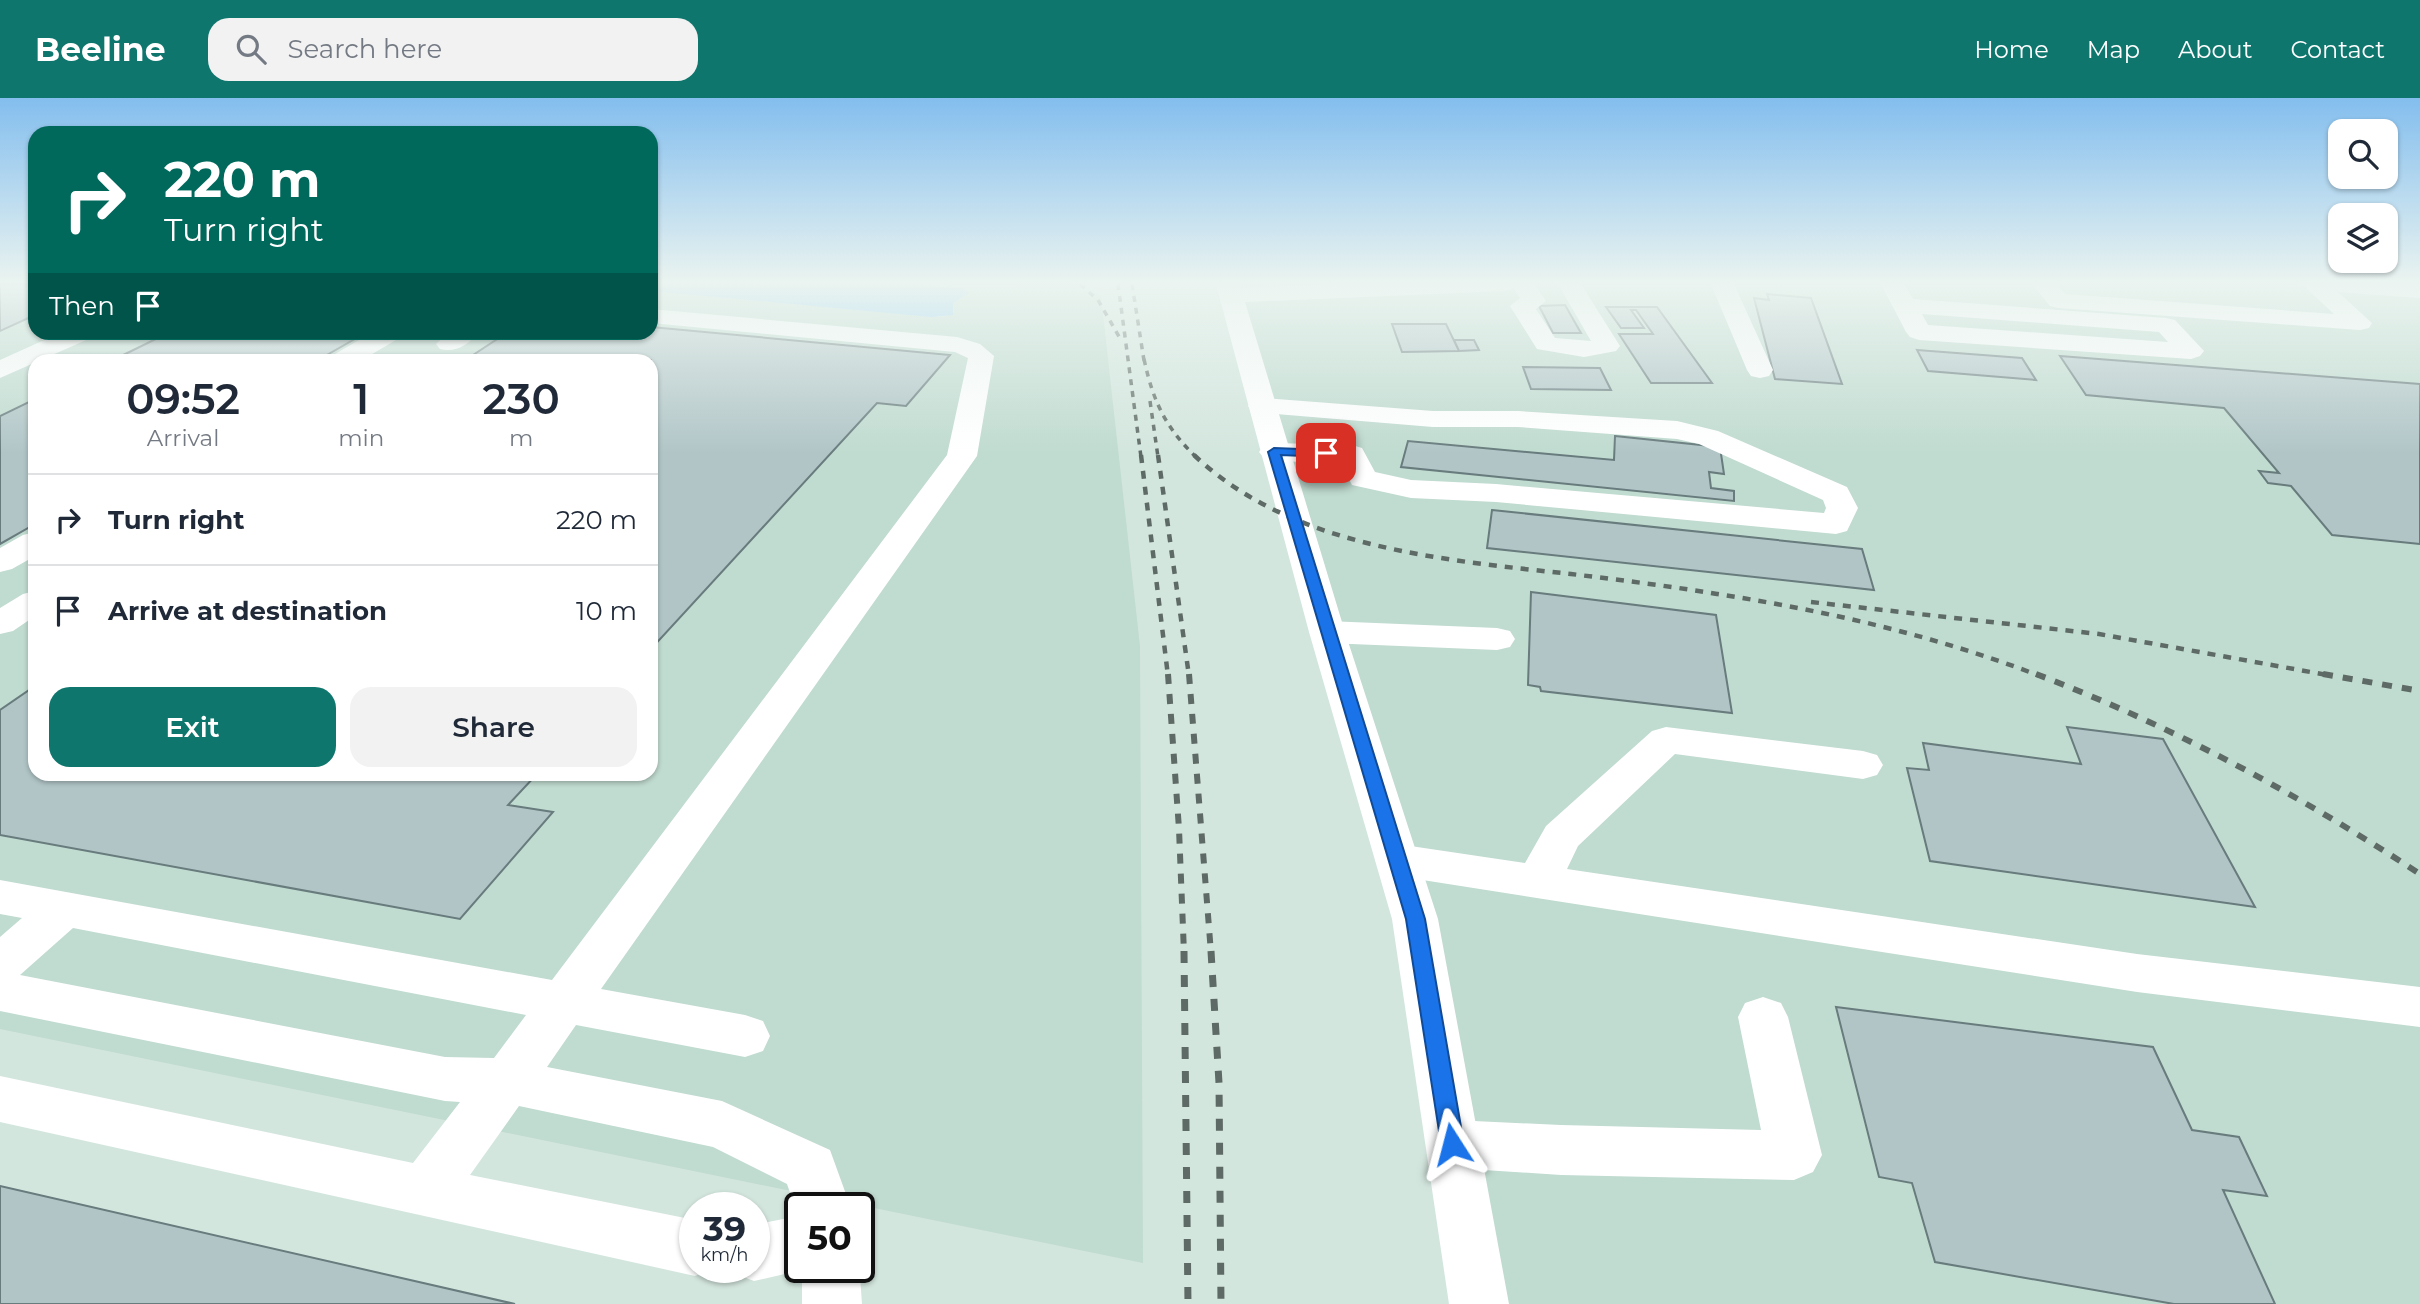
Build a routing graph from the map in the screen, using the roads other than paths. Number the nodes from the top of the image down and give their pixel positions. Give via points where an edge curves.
1 (66, 340) edge
2 (378, 340) edge
3 (907, 340) edge
4 (1244, 340) edge
5 (1544, 340) edge
6 (1603, 340) edge
7 (1747, 340) edge
8 (2038, 340) edge
9 (2181, 340) edge
10 (35, 354) edge
11 (355, 354) edge
12 (28, 357) edge
13 (0, 370) edge
14 (1760, 370) dead end
15 (1262, 405) junction
16 (1274, 452) junction
17 (28, 546) edge
18 (0, 562) edge
19 (28, 605) edge
20 (0, 623) edge
21 (1327, 632) junction
22 (1497, 639) dead end
23 (1863, 765) dead end
24 (1397, 860) junction
25 (1538, 881) junction
26 (0, 897) edge
27 (65, 909) junction
28 (0, 964) edge
29 (0, 991) edge
30 (564, 1003) junction
31 (2420, 1007) edge
32 (1763, 1017) dead end
33 (745, 1036) dead end
34 (507, 1081) junction
35 (0, 1099) edge
36 (1452, 1144) junction
37 (425, 1192) junction
38 (818, 1192) edge
39 (679, 1245) edge
40 (832, 1283) edge
41 (832, 1304) edge
42 (1479, 1304) edge

1 - 10 main road
2 - 11 main road
3 - 30 main road via 957,345 981,356 962,456
4 - 15 main road
5 - 6 main road via 1569,350 1606,346
7 - 14 main road
8 - 9 main road via 2191,351
12 - 13 main road
15 - 16 main road
15 - 16 main road via 1433,419 1677,429 1708,437 1836,494 1842,508 1836,524 1411,489 1363,479 1352,454
16 - 21 main road
17 - 18 main road
19 - 20 main road
21 - 22 main road
21 - 24 main road
23 - 25 main road via 1666,740 1561,837
24 - 25 main road
24 - 36 main road via 1415,919
25 - 31 main road via 2137,973
26 - 27 main road
27 - 28 main road
27 - 30 main road
29 - 34 main road via 445,1079
30 - 33 main road
30 - 34 main road
32 - 36 main road via 1794,1155
34 - 37 main road
34 - 38 main road via 722,1125 810,1168
35 - 37 main road
36 - 42 main road
37 - 39 main road
40 - 41 main road

